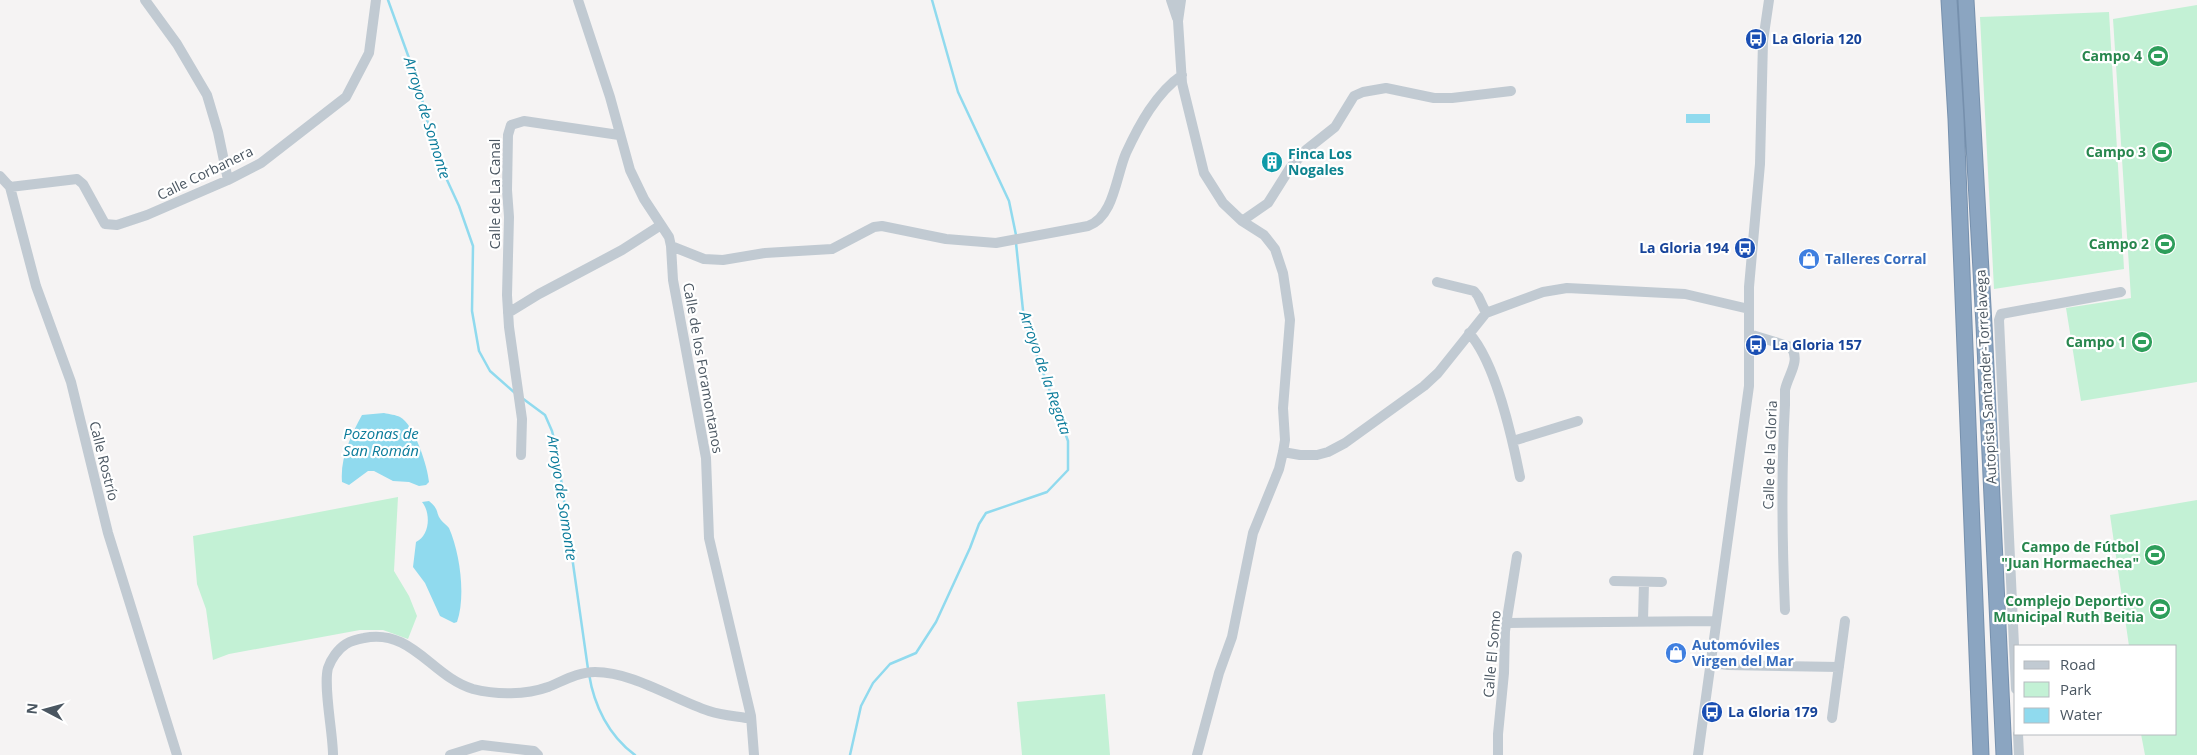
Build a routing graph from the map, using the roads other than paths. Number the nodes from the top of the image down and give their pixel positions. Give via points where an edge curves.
1 (145, 0) edge
2 (376, 0) edge
3 (578, 0) edge
4 (1171, 0) edge
5 (1181, 0) edge
6 (1769, 0) edge
7 (1949, 0) edge
8 (1966, 0) edge
9 (1178, 21) junction
10 (1182, 75) junction
11 (1511, 91) dead end
12 (619, 135) junction
13 (0, 176) edge
14 (228, 180) junction
15 (10, 187) junction
16 (1242, 221) junction
17 (661, 226) junction
18 (671, 246) junction
19 (1437, 282) dead end
20 (2121, 292) dead end
21 (1749, 309) junction
22 (508, 313) junction
23 (1486, 313) junction
24 (1469, 333) junction
25 (1749, 334) junction
26 (1578, 421) dead end
27 (1513, 441) junction
28 (1283, 452) junction
29 (521, 455) dead end
30 (1520, 477) dead end
31 (1517, 556) dead end
32 (1614, 581) dead end
33 (1662, 582) dead end
34 (1644, 583) junction
35 (1785, 610) dead end
36 (1643, 620) junction
37 (1716, 621) junction
38 (1845, 621) dead end
39 (1508, 623) junction
40 (2014, 646) edge
41 (1710, 662) junction
42 (1840, 667) junction
43 (751, 716) junction
44 (1832, 718) dead end
45 (2018, 735) edge
46 (177, 755) edge
47 (333, 755) edge
48 (450, 755) edge
49 (538, 755) edge
50 (754, 755) edge
51 (1197, 755) edge
52 (1498, 755) edge
53 (1698, 755) edge
54 (1982, 755) edge
55 (2004, 755) edge
56 (2019, 755) edge

1 - 14 street via 178,44 208,95
2 - 14 street, Calle Corbanera via 369,53 346,97 261,163
3 - 12 street, Calle de los Foramontanos
4 - 9 street
5 - 9 street
6 - 21 street, Calle de la Gloria via 1763,42 1760,172
7 - 54 highway, Autopista Santander-Torrelavega
8 - 55 highway, Autopista Santander-Torrelavega
9 - 10 street
10 - 16 street via 1204,173 1223,203
10 - 18 street via 1150,108 1126,154 1108,206 1101,218 1088,226 996,243 963,241 882,226 832,249 765,253 723,260 704,259
11 - 16 street via 1434,98 1386,88 1354,96 1334,127 1290,168 1268,203
12 - 17 street, Calle de los Foramontanos via 630,170
12 - 22 street, Calle de La Canal via 524,121 511,125 507,190
13 - 15 street, Calle Rostrío
14 - 15 street, Calle Corbanera via 164,209 117,225 105,224 77,179
15 - 46 street, Calle Rostrío via 36,286 71,382 108,533
16 - 28 street via 1270,241 1284,273 1290,320
17 - 18 street, Calle de los Foramontanos
17 - 22 street
18 - 43 street, Calle de los Foramontanos via 673,280 706,458 709,538
19 - 23 street via 1474,291
20 - 40 street via 2001,314 1999,320
21 - 23 street via 1684,294 1566,288 1543,292
21 - 25 street, Calle de la Gloria
22 - 29 street, Calle de La Canal via 522,419
23 - 24 street
24 - 27 street via 1493,376
24 - 28 street via 1424,386 1351,440 1317,455
25 - 35 street, Calle de la Gloria via 1791,346 1794,351 1795,360 1786,388 1782,458 1781,553
25 - 37 street, Calle de la Gloria via 1750,371 1746,407
26 - 27 street
27 - 30 street
28 - 51 street via 1253,533 1232,637
31 - 39 street, Calle El Somo
32 - 34 street
33 - 34 street
34 - 36 street
36 - 37 street
36 - 39 street
37 - 41 street, Calle de la Gloria
38 - 42 street
39 - 52 street, Calle El Somo
41 - 42 street
41 - 53 street, Calle de la Gloria
42 - 44 street
43 - 47 street via 746,718 710,711 614,674 594,672 524,692 472,688 448,676 396,638 370,637 347,643 335,655 328,670
43 - 50 street, Calle de los Foramontanos
45 - 56 street
48 - 49 street via 482,745 534,751

